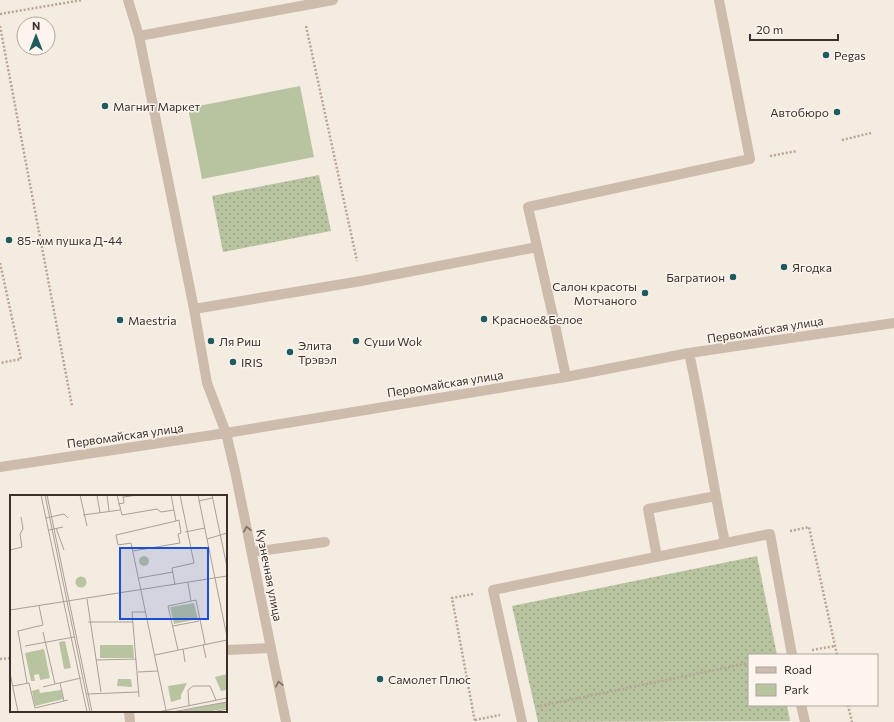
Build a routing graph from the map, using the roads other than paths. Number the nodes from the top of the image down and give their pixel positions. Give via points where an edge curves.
1 (128, 0) edge
2 (333, 0) edge
3 (719, 0) edge
4 (139, 36) junction
5 (537, 247) junction
6 (194, 309) junction
7 (894, 322) edge
8 (689, 354) junction
9 (566, 376) junction
10 (226, 433) junction
11 (0, 467) edge
12 (716, 496) junction
13 (325, 542) dead end
14 (725, 543) junction
15 (252, 552) junction
16 (657, 557) junction
17 (271, 648) junction
18 (227, 650) edge
19 (792, 654) edge
20 (802, 706) edge
21 (129, 712) edge
22 (130, 722) edge
23 (286, 722) edge
24 (522, 722) edge
25 (805, 722) edge

1 - 4 street, Кузнечная улица
2 - 4 street
3 - 5 street via 750,159 528,207
4 - 6 street, Кузнечная улица
5 - 6 street via 361,281
5 - 9 street
6 - 10 street, Кузнечная улица via 207,383
7 - 8 street, Первомайская улица
8 - 9 street, Первомайская улица
8 - 12 street
9 - 10 street, Первомайская улица
10 - 11 street, Первомайская улица
15 -> 10 street, Кузнечная улица
12 - 14 street
12 - 16 street via 648,509
13 - 15 street
14 - 16 street
14 - 19 street via 770,534
15 - 17 street, Кузнечная улица
16 - 24 street via 493,590
17 - 18 street
23 -> 17 street, Кузнечная улица
20 - 25 street
21 - 22 street

